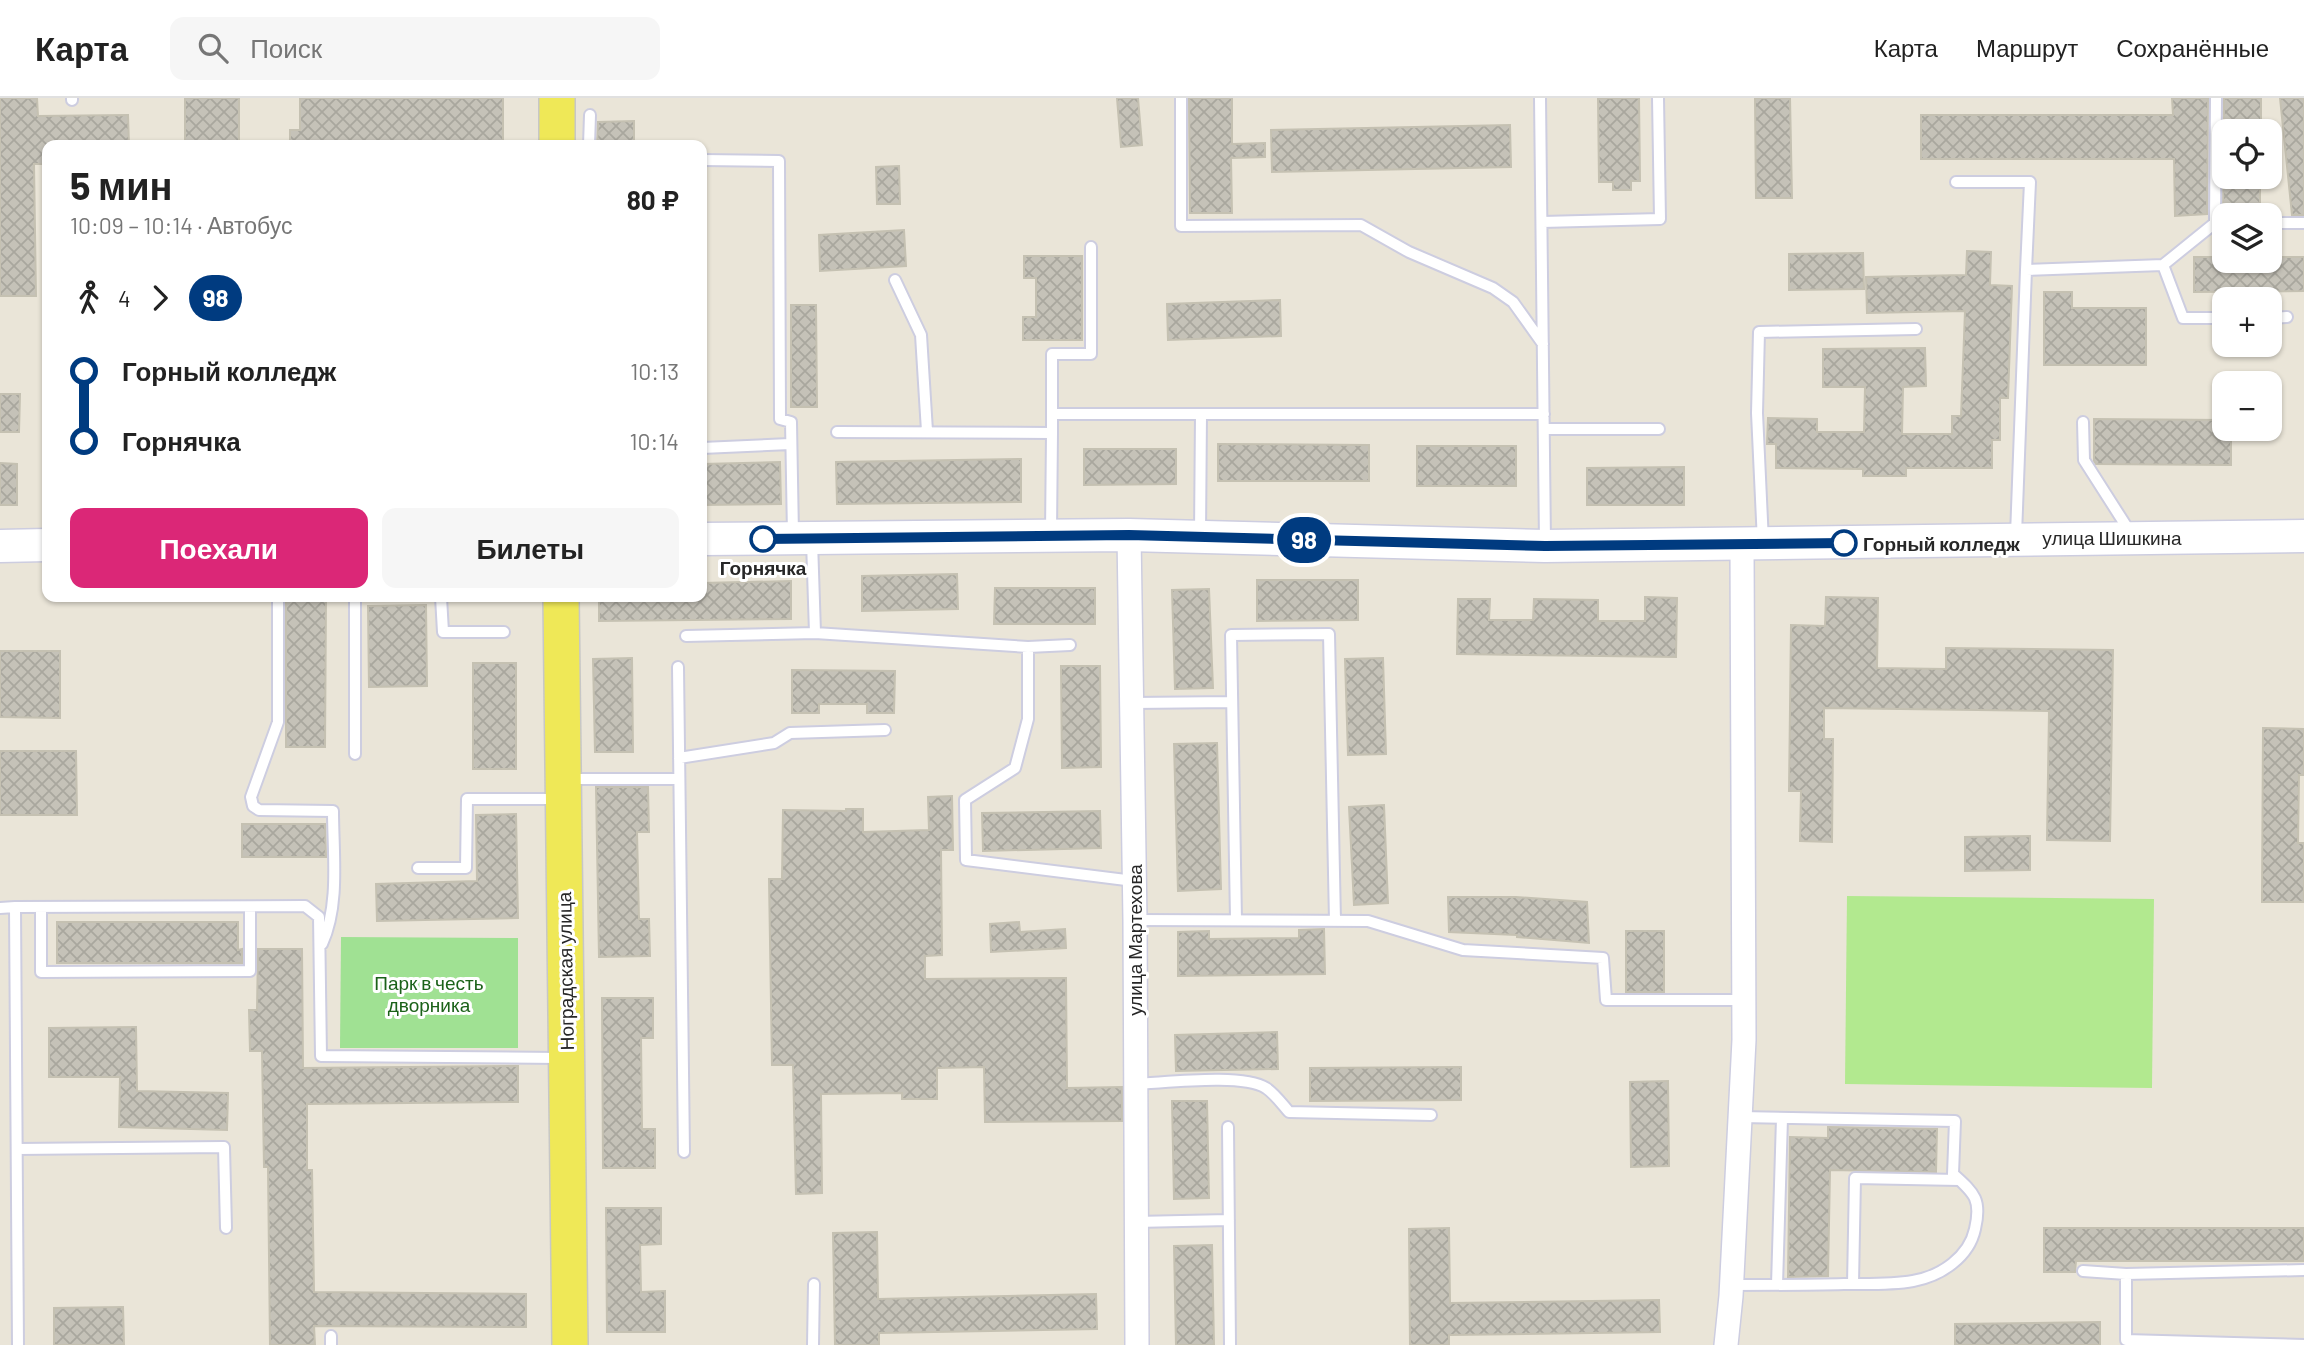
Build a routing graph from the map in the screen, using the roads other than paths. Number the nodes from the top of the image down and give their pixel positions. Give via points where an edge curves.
1 (557, 98) edge
2 (1181, 98) edge
3 (1540, 98) edge
4 (1658, 98) edge
5 (2216, 98) edge
6 (590, 115) dead end
7 (557, 140) edge
8 (589, 140) edge
9 (707, 160) edge
10 (1956, 182) dead end
11 (2219, 203) edge
12 (1542, 222) junction
13 (2282, 223) edge
14 (2304, 223) edge
15 (2212, 229) edge
16 (1091, 247) dead end
17 (2163, 265) junction
18 (2026, 270) junction
19 (895, 280) dead end
20 (2282, 317) edge
21 (2287, 317) dead end
22 (2212, 318) edge
23 (1916, 329) dead end
24 (1543, 344) junction
25 (1052, 414) junction
26 (1201, 414) junction
27 (1544, 414) junction
28 (2083, 422) dead end
29 (1544, 429) junction
30 (1659, 429) dead end
31 (927, 431) junction
32 (837, 432) dead end
33 (1052, 433) junction
34 (790, 444) junction
35 (707, 448) edge
36 (1051, 535) junction
37 (1129, 535) junction
38 (2304, 536) edge
39 (1200, 537) junction
40 (2134, 537) junction
41 (803, 538) junction
42 (2016, 538) junction
43 (707, 539) edge
44 (42, 545) edge
45 (1753, 545) junction
46 (0, 546) edge
47 (1545, 546) junction
48 (278, 602) edge
49 (355, 602) edge
50 (442, 602) edge
51 (561, 602) edge
52 (504, 632) dead end
53 (815, 633) junction
54 (686, 636) dead end
55 (1070, 645) dead end
56 (1028, 647) junction
57 (678, 667) dead end
58 (1232, 702) junction
59 (1132, 703) junction
60 (885, 730) dead end
61 (355, 754) dead end
62 (678, 758) junction
63 (679, 779) junction
64 (563, 789) junction
65 (418, 868) dead end
66 (1134, 881) junction
67 (250, 906) junction
68 (15, 907) junction
69 (41, 907) junction
70 (0, 908) edge
71 (1135, 920) junction
72 (1236, 920) junction
73 (1335, 921) junction
74 (321, 945) junction
75 (1744, 1000) junction
76 (566, 1058) junction
77 (1134, 1084) junction
78 (1431, 1115) dead end
79 (1740, 1117) junction
80 (1782, 1118) junction
81 (1228, 1126) dead end
82 (17, 1149) junction
83 (684, 1152) dead end
84 (1959, 1180) junction
85 (1229, 1220) junction
86 (1135, 1222) junction
87 (226, 1228) dead end
88 (2083, 1270) dead end
89 (2304, 1270) edge
90 (2126, 1273) junction
91 (814, 1284) dead end
92 (1853, 1284) junction
93 (1731, 1285) junction
94 (1777, 1285) junction
95 (2125, 1343) edge
96 (18, 1345) edge
97 (570, 1345) edge
98 (813, 1345) edge
99 (1137, 1345) edge
100 (1230, 1345) edge
101 (1726, 1345) edge
102 (2304, 1345) edge

1 - 7 main road
2 - 24 lane via 1181,226 1361,225 1409,252 1493,288 1513,302
3 - 12 lane
4 - 12 lane via 1660,219
5 - 11 lane
6 - 8 lane
9 - 34 lane via 779,161 780,419 791,422
10 - 18 lane via 2030,183
12 - 24 lane
13 - 14 lane
15 - 17 lane
16 - 25 lane via 1091,354 1052,354
17 - 18 lane
17 - 22 lane via 2183,318
18 - 42 lane
19 - 31 lane via 921,335
20 - 21 lane
23 - 45 lane via 1759,332
24 - 27 lane
25 - 26 lane
25 - 33 lane
26 - 27 lane
26 - 39 lane
27 - 29 lane
28 - 40 lane via 2084,460
29 - 30 lane
29 - 47 lane
31 - 32 lane
31 - 33 lane
33 - 36 lane
34 - 35 lane
34 - 41 lane
36 - 37 main road, улица Шишкина
36 - 41 main road, улица Шишкина
37 - 39 main road, улица Шишкина
37 - 59 street, улица Мартехова
38 - 40 main road, улица Шишкина
39 - 47 main road, улица Шишкина
40 - 42 main road, улица Шишкина
41 - 43 main road, улица Шишкина
41 - 53 lane
42 - 45 main road, улица Шишкина
44 - 46 main road
45 - 47 main road, улица Шишкина
45 - 75 street
48 - 74 lane via 278,722 251,797 259,810 333,811 332,908
49 - 61 lane
50 - 52 lane via 443,632
51 - 64 main road, Ноградская улица
53 - 54 lane
53 - 56 lane
55 - 56 lane
56 - 66 lane via 1028,719 1015,768 965,800 966,860
57 - 62 lane
58 - 59 lane
58 - 72 lane
58 - 73 lane via 1231,635 1329,634
59 - 66 street, улица Мартехова
60 - 62 lane via 790,733 774,743
62 - 63 lane
63 - 64 lane
63 - 83 lane
64 - 65 lane via 467,799 466,868
64 - 76 main road, Ноградская улица
66 - 71 street, улица Мартехова
67 - 69 lane
67 - 69 lane via 250,971 55,972 41,972
67 - 74 lane via 305,906 319,917
68 - 69 lane
68 - 70 lane
68 - 82 lane
71 - 72 lane
71 - 77 street, улица Мартехова
72 - 73 lane
73 - 75 lane via 1368,921 1463,950 1603,958 1606,1000
74 - 76 lane via 321,1056
75 - 79 street
76 - 97 main road, Ноградская улица
77 - 78 lane via 1234,1080 1266,1088 1289,1112
77 - 86 street, улица Мартехова
79 - 80 lane
79 - 93 street
80 - 84 lane via 1955,1121 1953,1174
80 - 94 lane
81 - 85 lane
82 - 87 lane via 224,1147
82 - 96 lane
84 - 92 lane via 1973,1192 1978,1215 1972,1241 1957,1261 1914,1281
84 - 92 lane via 1855,1178
85 - 86 lane
85 - 100 lane
86 - 99 street, улица Мартехова
88 - 90 lane
89 - 90 lane
90 - 95 lane
91 - 98 lane
92 - 94 lane
93 - 94 lane
93 - 101 street
95 - 102 lane

